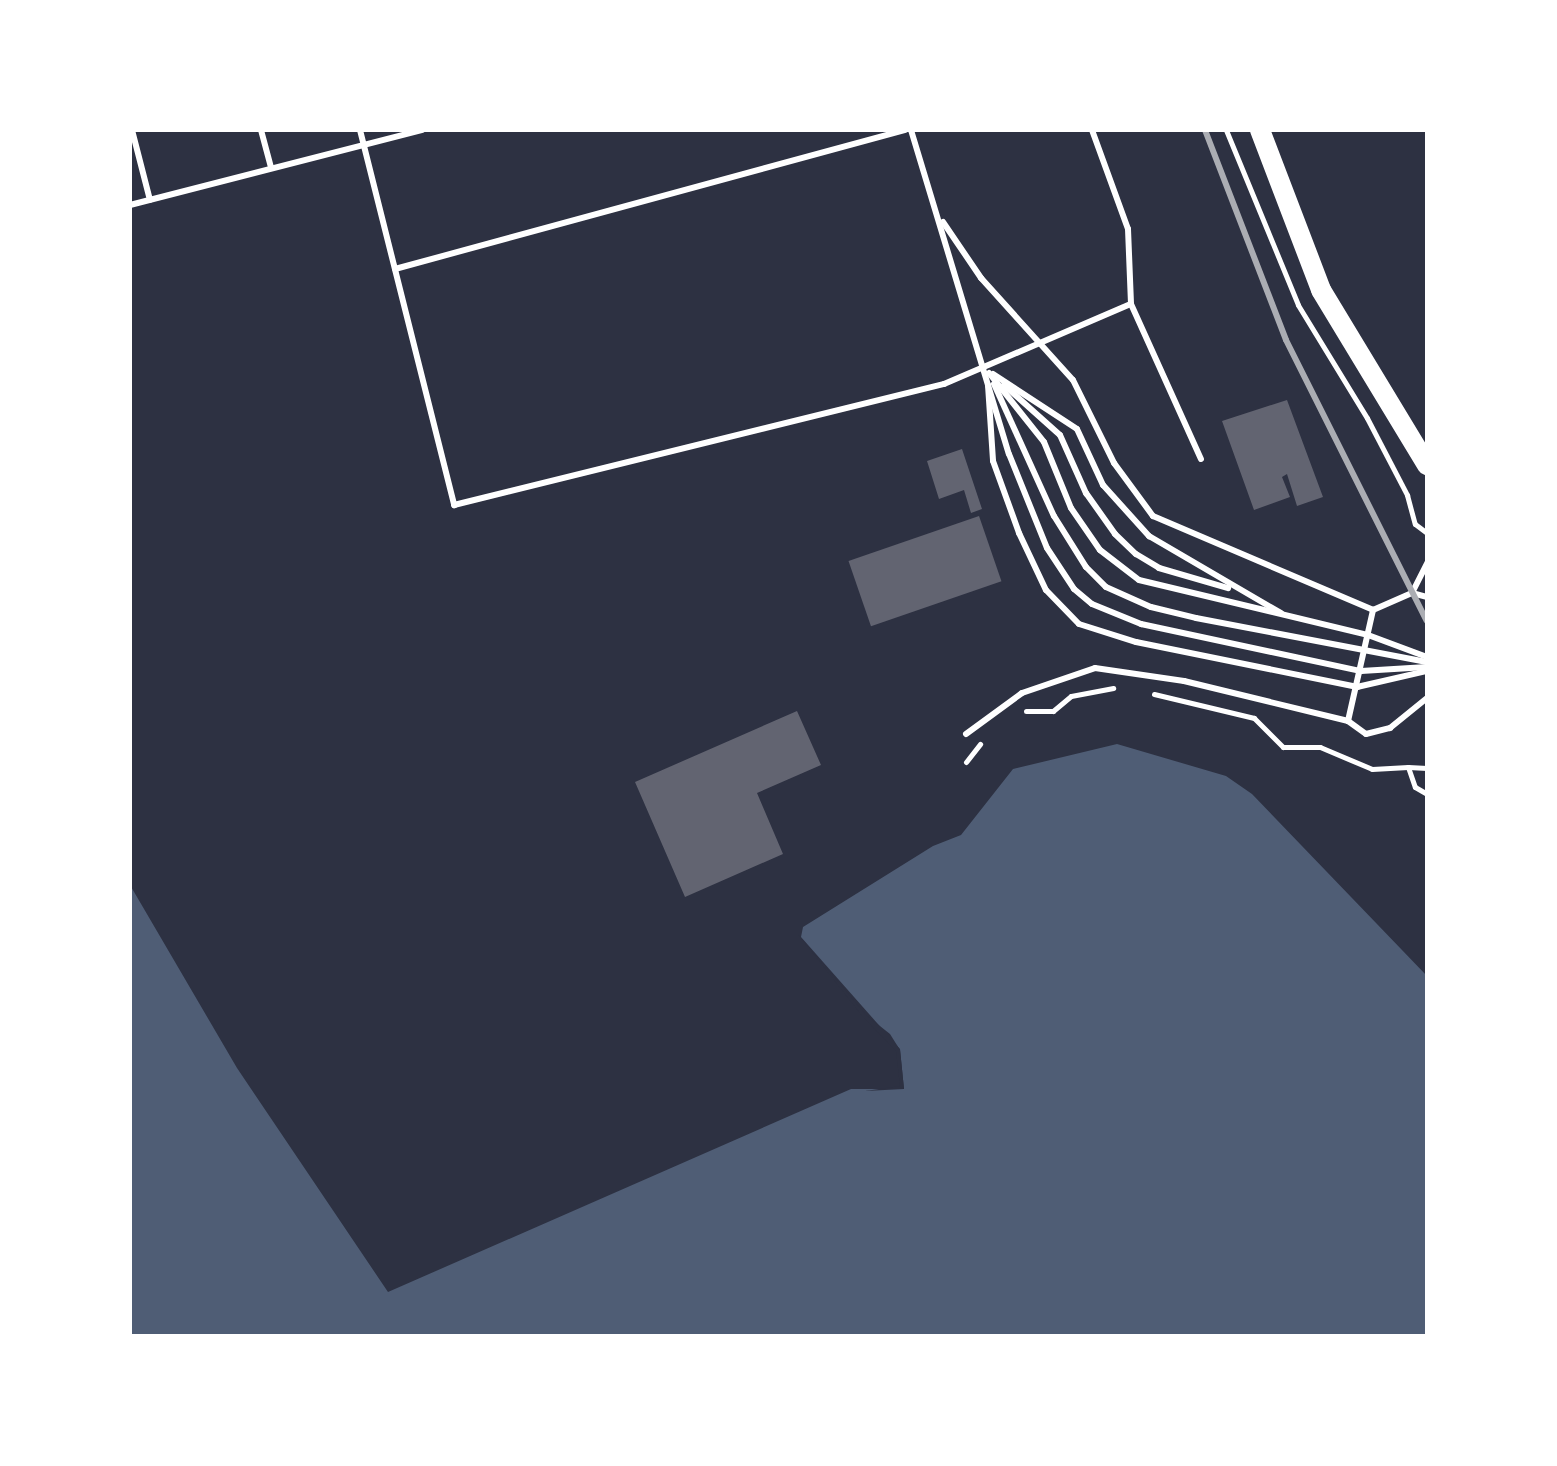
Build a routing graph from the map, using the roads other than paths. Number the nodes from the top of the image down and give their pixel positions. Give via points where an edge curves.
1 (132, 130) edge
2 (261, 130) edge
3 (360, 130) edge
4 (423, 130) edge
5 (908, 130) edge
6 (1092, 130) edge
7 (1260, 130) edge
8 (364, 145) junction
9 (271, 168) junction
10 (150, 200) junction
11 (130, 205) edge
12 (939, 216) junction
13 (395, 269) junction
14 (1131, 304) junction
15 (1044, 344) junction
16 (987, 370) junction
17 (1201, 459) dead end
18 (1427, 465) edge
19 (1427, 563) edge
20 (1234, 589) junction
21 (1412, 593) junction
22 (1427, 597) edge
23 (1373, 610) junction
24 (1290, 618) junction
25 (1368, 635) junction
26 (1364, 654) junction
27 (1427, 664) edge
28 (1361, 671) junction
29 (1357, 687) junction
30 (1427, 698) edge
31 (1348, 721) junction
32 (966, 734) dead end

1 - 10 lane
2 - 9 lane
3 - 8 lane
4 - 8 lane
5 - 12 lane
5 - 13 lane
6 - 14 lane via 1128,229
7 - 18 highway via 1321,290
8 - 9 lane
8 - 13 lane
9 - 10 lane
10 - 11 lane
12 - 15 lane via 981,278
12 - 16 lane
13 - 16 lane via 454,505
14 - 15 lane
14 - 17 lane
15 - 16 lane
15 - 23 lane via 1073,380 1114,463 1153,516
16 - 20 lane via 1077,429 1103,485 1149,536
16 - 20 lane via 1060,435 1086,493 1136,554 1159,568
16 - 24 lane via 1044,442 1071,508 1100,550 1119,567 1159,589
16 - 26 lane via 1054,516 1086,567 1106,587 1151,607
16 - 28 lane via 1009,454 1047,548 1059,572 1092,604 1141,624
16 - 29 lane via 993,461 1030,562 1063,612 1102,634
19 - 21 lane
20 - 24 lane
21 - 22 lane
21 - 23 lane
23 - 25 lane
24 - 25 lane
25 - 26 lane
25 - 27 lane
26 - 27 lane
26 - 28 lane
27 - 28 lane
27 - 29 lane
28 - 29 lane
29 - 31 lane
30 - 31 lane via 1377,733 1366,734
31 - 32 lane via 1184,681 1095,668 1022,693

